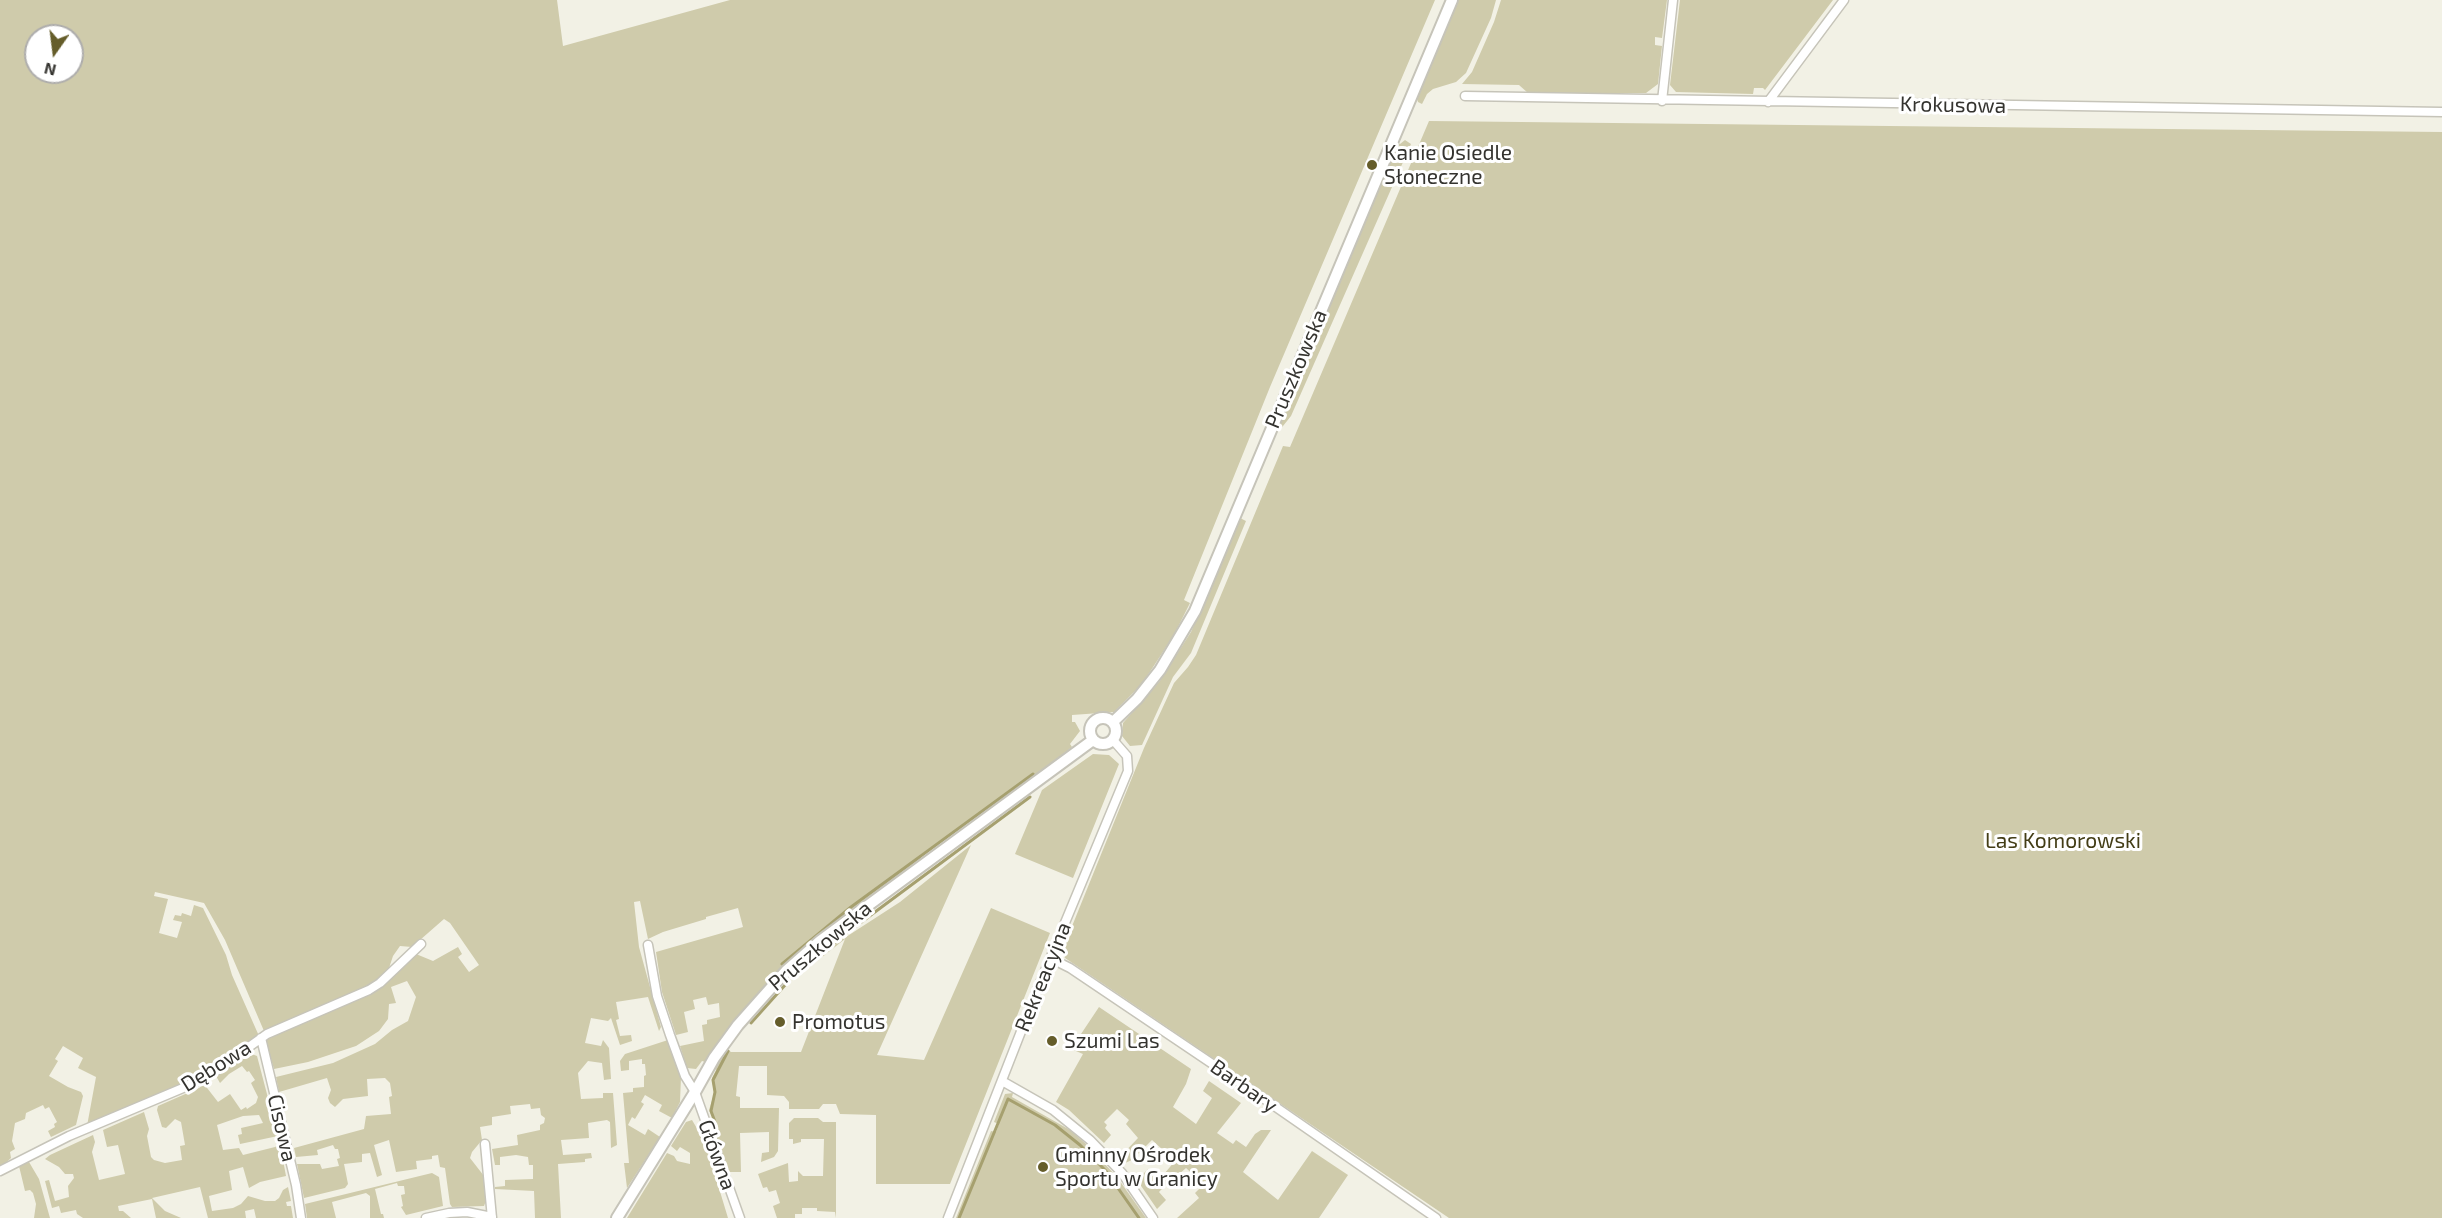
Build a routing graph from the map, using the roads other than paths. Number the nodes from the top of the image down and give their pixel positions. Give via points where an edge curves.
1 (1452, 0) edge
2 (1673, 0) edge
3 (1844, 0) edge
4 (1465, 96) dead end
5 (1662, 100) junction
6 (1768, 102) junction
7 (2442, 112) edge
8 (1113, 722) junction
9 (1093, 740) junction
10 (1113, 740) junction
11 (421, 944) dead end
12 (648, 945) dead end
13 (1050, 958) junction
14 (261, 1038) junction
15 (1002, 1081) junction
16 (695, 1092) junction
17 (485, 1144) dead end
18 (0, 1171) edge
19 (492, 1217) edge
20 (301, 1218) edge
21 (426, 1218) edge
22 (617, 1218) edge
23 (740, 1218) edge
24 (948, 1218) edge
25 (1153, 1218) edge
26 (1436, 1218) edge

1 - 8 street, Pruszkowska via 1195,611 1160,670
2 - 5 street
3 - 6 street
4 - 5 street, Krokusowa
5 - 6 street, Krokusowa
6 - 7 street, Krokusowa
8 - 9 street via 1104,718 1095,721 1090,730
8 - 10 street
9 - 10 street via 1101,744
9 - 16 street, Pruszkowska via 791,967 727,1039
10 - 13 street, Rekreacyjna via 1127,756 1129,768
11 - 14 street, Dębowa via 374,987
12 - 16 street, Główna via 659,1001 682,1070
13 - 15 street, Rekreacyjna
13 - 26 street, Barbary via 1237,1080
14 - 18 street, Dębowa via 214,1072 183,1088 69,1136
14 - 20 street, Cisowa
15 - 24 street, Rekreacyjna
15 - 25 street via 1053,1110 1090,1140 1122,1173
16 - 22 street, Pruszkowska
16 - 23 street, Główna
17 - 19 street
19 - 21 street via 467,1212

